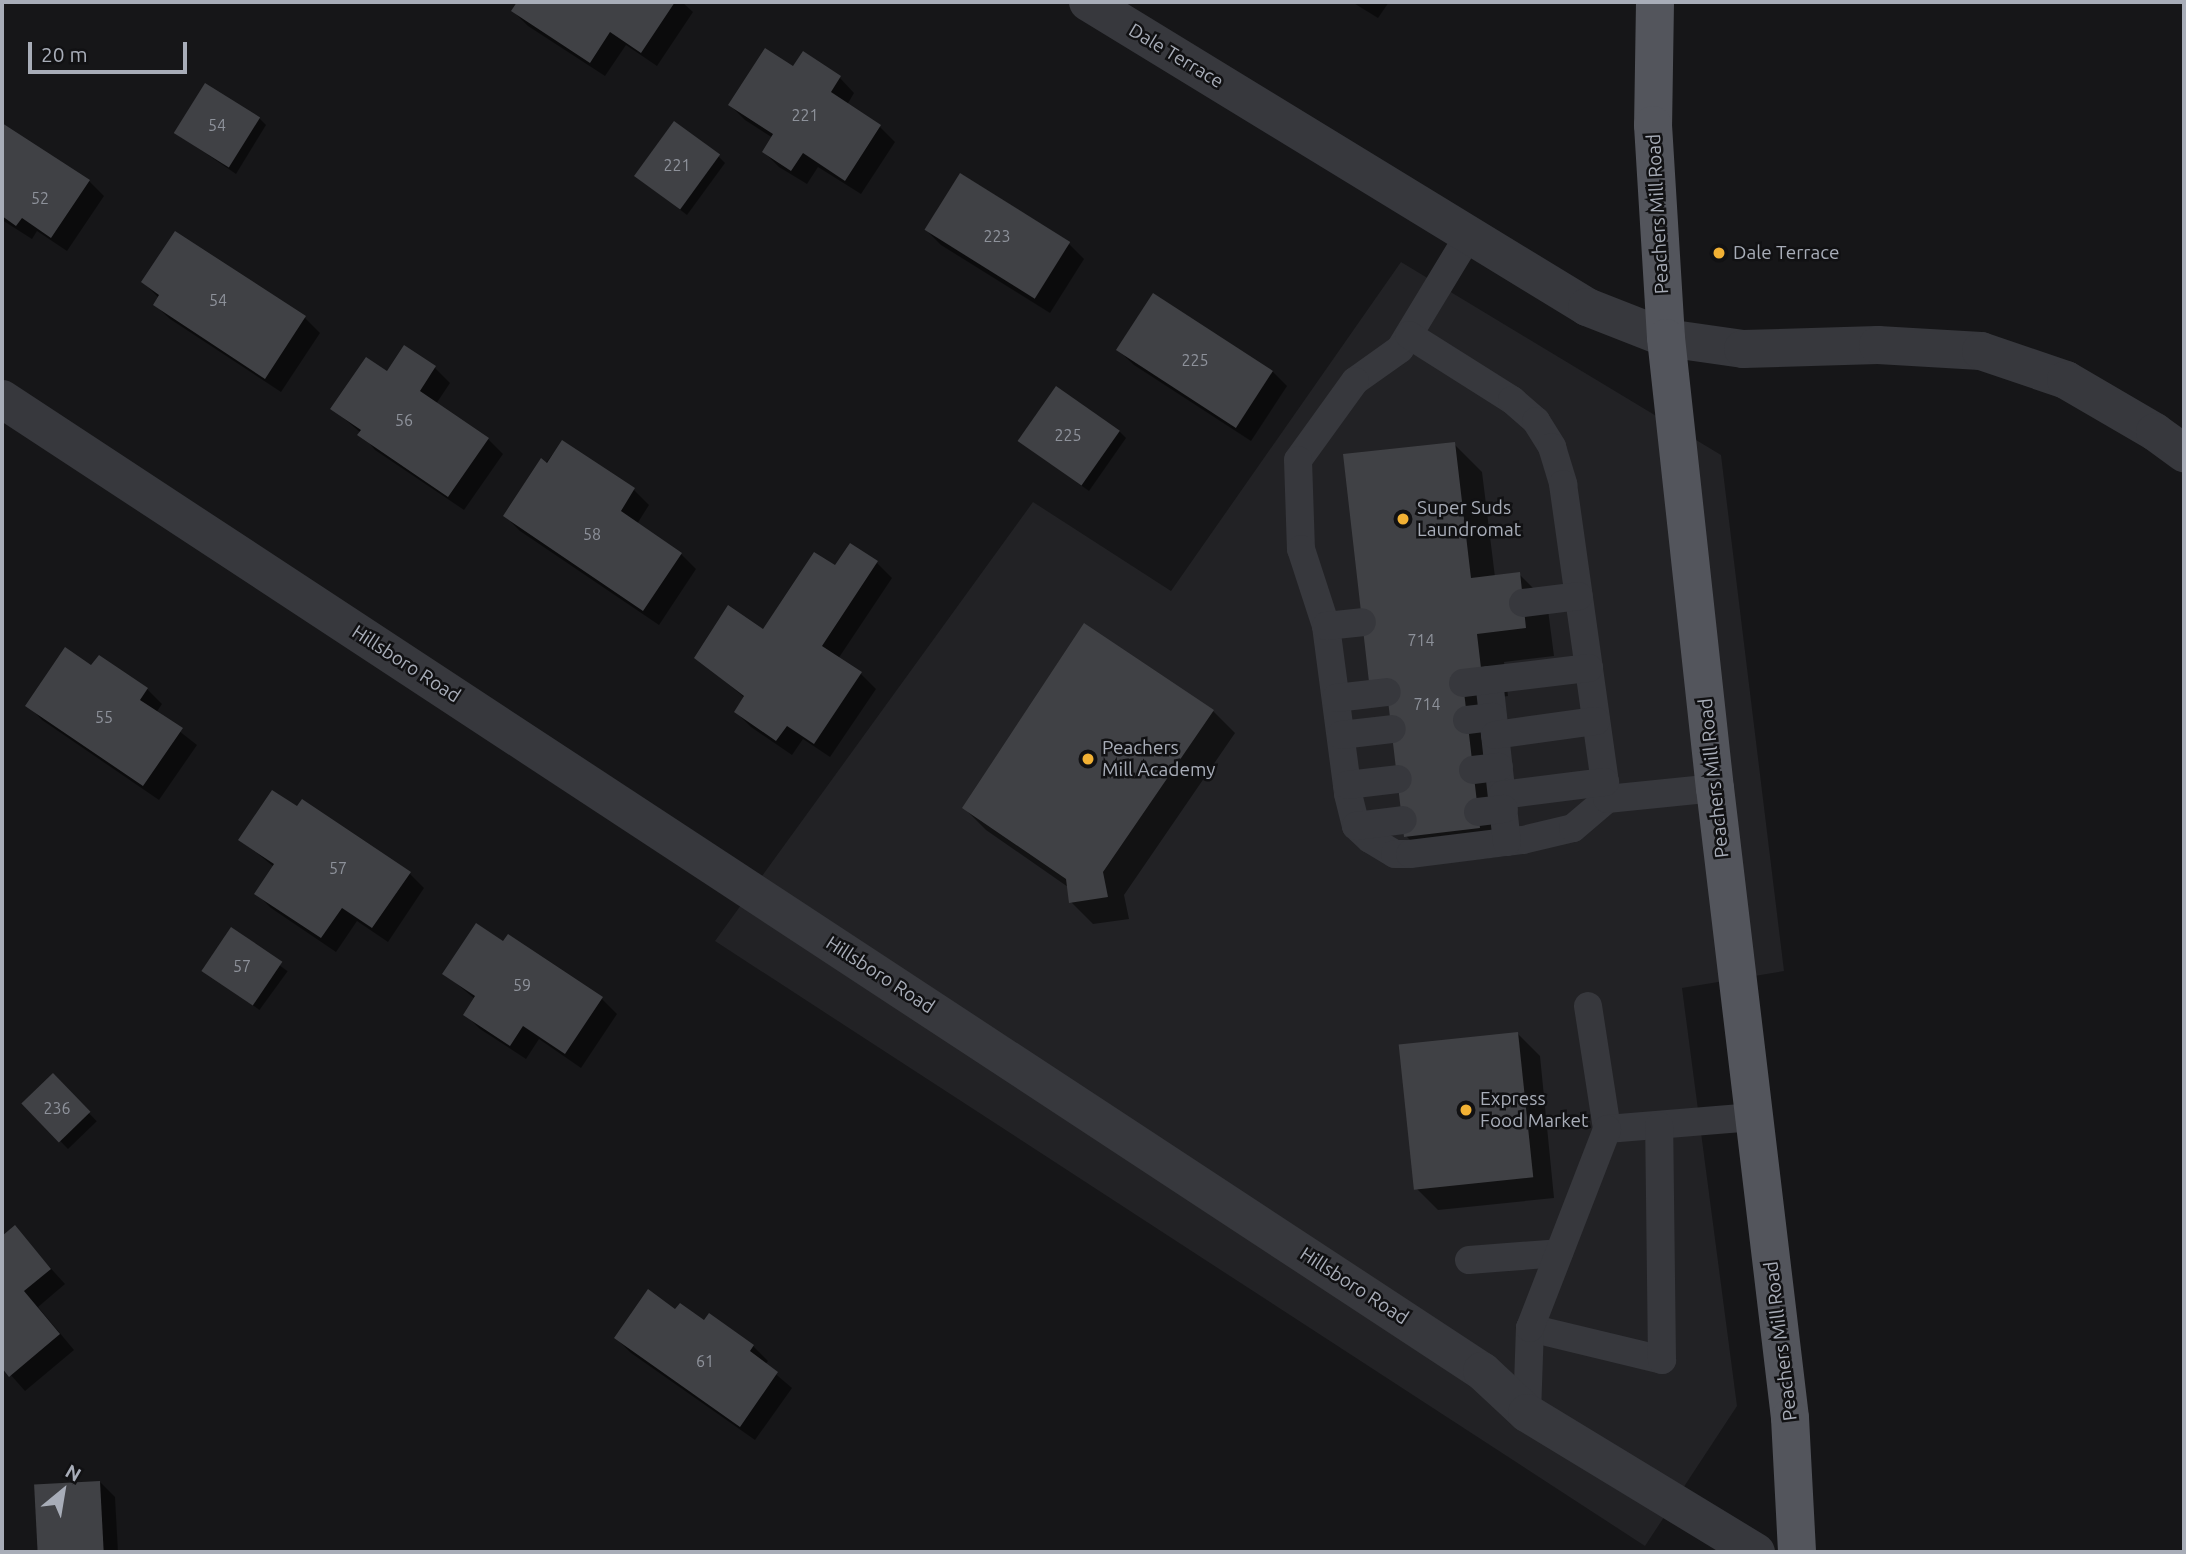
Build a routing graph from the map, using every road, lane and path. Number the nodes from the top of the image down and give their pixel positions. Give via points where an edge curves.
1 (1088, 2) edge
2 (1655, 2) edge
3 (1469, 235) junction
4 (1409, 335) junction
5 (1666, 338) junction
6 (2, 399) edge
7 (2184, 453) edge
8 (1579, 596) junction
9 (1524, 603) dead end
10 (1362, 622) dead end
11 (1326, 626) junction
12 (1589, 668) junction
13 (1387, 692) dead end
14 (1336, 698) junction
15 (1596, 721) junction
16 (1485, 724) junction
17 (1392, 729) dead end
18 (1340, 735) junction
19 (1398, 779) dead end
20 (1347, 785) junction
21 (1715, 788) junction
22 (1606, 791) junction
23 (1494, 805) junction
24 (1403, 820) dead end
25 (1356, 826) junction
26 (1507, 842) junction
27 (1588, 1006) dead end
28 (1754, 1117) junction
29 (1659, 1126) junction
30 (1608, 1129) junction
31 (1559, 1253) junction
32 (1469, 1260) dead end
33 (1530, 1328) junction
34 (1527, 1413) junction
35 (1756, 1552) edge
36 (1797, 1552) edge

1 - 3 street, Dale Terrace
2 - 5 main road, Peachers Mill Road via 1653,125
3 - 4 lane
3 - 5 street, Dale Terrace via 1587,307
4 - 8 lane via 1512,400 1536,421 1552,447 1563,484
4 - 11 lane via 1400,349 1355,381 1298,460 1301,549
5 - 7 street, Dale Terrace via 1743,349 1878,345 1981,351 2066,380
5 - 21 main road, Peachers Mill Road
6 - 34 street, Hillsboro Road via 1471,1363
8 - 9 lane
8 - 12 lane
10 - 11 lane
11 - 14 lane
12 - 15 lane
12 - 16 lane via 1476,681
13 - 14 lane
14 - 18 lane
15 - 16 lane
15 - 22 lane
16 - 23 lane via 1486,769
17 - 18 lane
18 - 20 lane
19 - 20 lane
20 - 25 lane
21 - 22 lane
21 - 28 main road, Peachers Mill Road
22 - 23 lane
22 - 26 lane via 1573,828
23 - 26 lane
24 - 25 lane
25 - 26 lane via 1395,854
27 - 30 lane
28 - 29 lane
28 - 36 main road, Peachers Mill Road via 1790,1418
29 - 30 lane
29 - 33 lane via 1662,1360
30 - 31 lane
31 - 32 lane
31 - 33 lane
33 - 34 lane
34 - 35 street, Hillsboro Road

